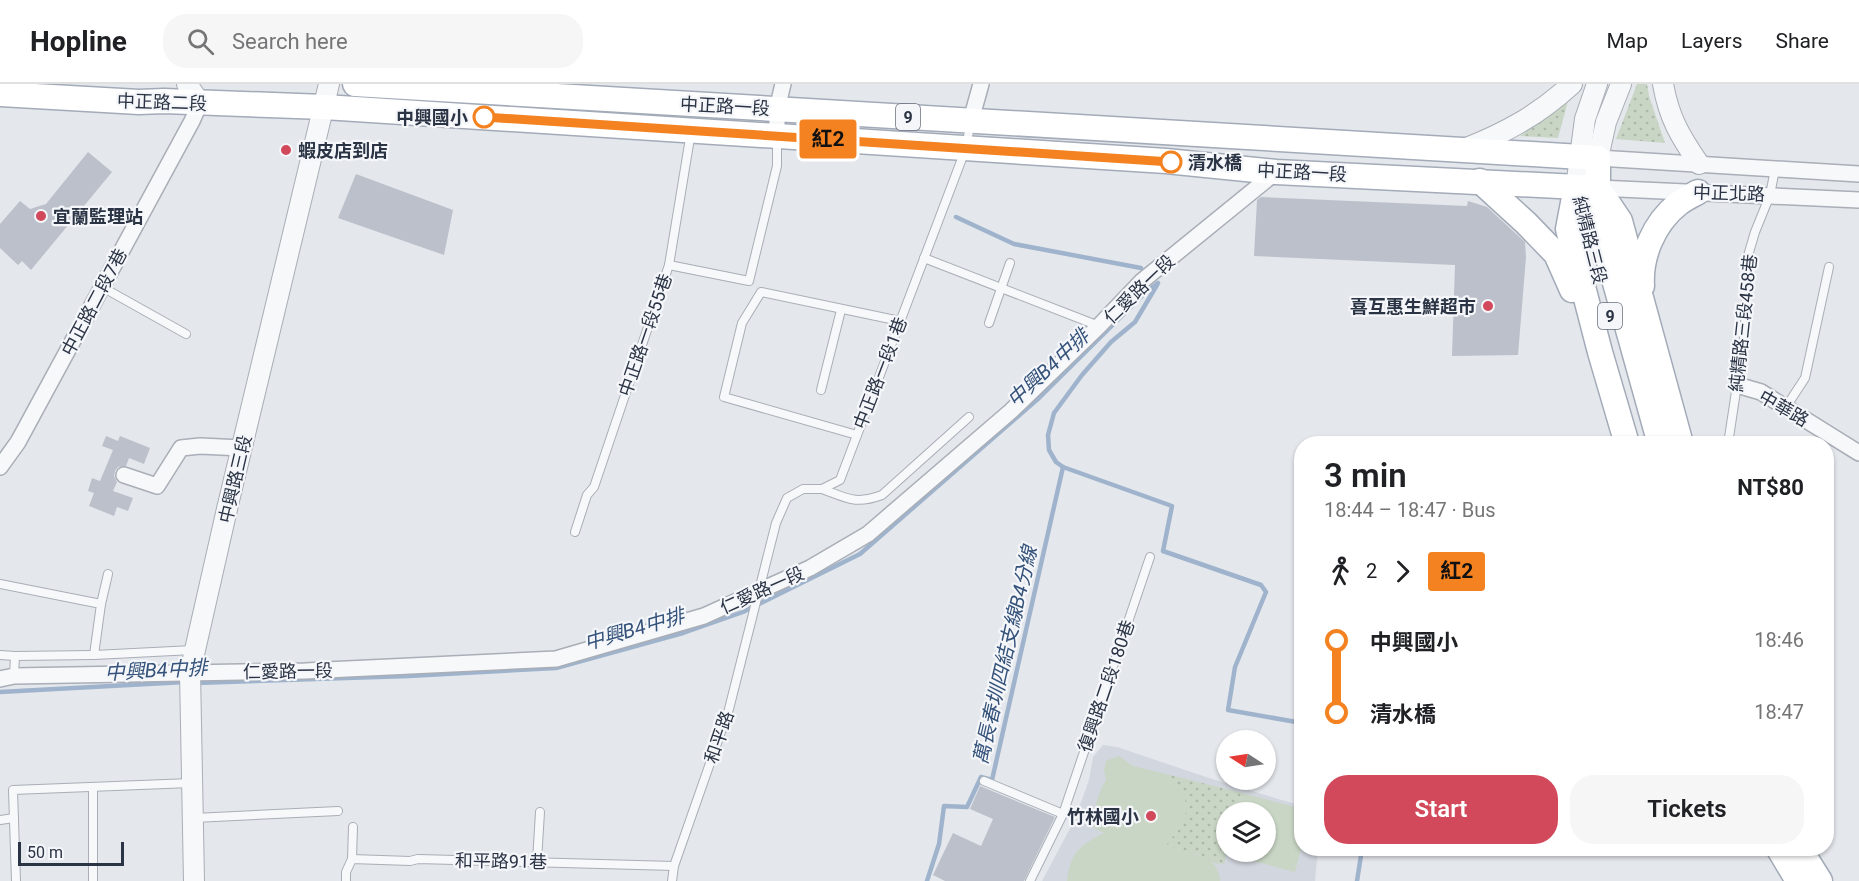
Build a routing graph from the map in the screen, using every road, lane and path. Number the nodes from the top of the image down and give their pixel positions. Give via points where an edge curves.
1 (355, 84) edge
2 (783, 84) edge
3 (981, 84) edge
4 (1572, 84) edge
5 (1597, 84) edge
6 (1621, 84) edge
7 (1663, 84) edge
8 (536, 89) edge
9 (196, 90) edge
10 (0, 94) edge
11 (327, 95) edge
12 (777, 109) junction
13 (971, 120) junction
14 (691, 131) junction
15 (777, 136) junction
16 (966, 148) junction
17 (1462, 150) junction
18 (1589, 157) junction
19 (1699, 164) junction
20 (1775, 169) junction
21 (1276, 172) junction
22 (1859, 174) edge
23 (1480, 181) junction
24 (1587, 188) junction
25 (1698, 192) junction
26 (1770, 195) junction
27 (1859, 200) edge
28 (924, 258) junction
29 (1010, 263) dead end
30 (669, 265) junction
31 (1829, 267) dead end
32 (102, 287) junction
33 (1001, 288) junction
34 (840, 310) junction
35 (1645, 315) junction
36 (900, 321) junction
37 (989, 323) dead end
38 (1099, 326) junction
39 (186, 334) dead end
40 (1600, 352) junction
41 (1737, 385) junction
42 (821, 390) dead end
43 (1786, 407) junction
44 (969, 417) dead end
45 (857, 435) junction
46 (1625, 436) edge
47 (1645, 436) edge
48 (1658, 436) edge
49 (1679, 436) edge
50 (1729, 436) edge
51 (1832, 436) edge
52 (1834, 437) edge
53 (242, 448) junction
54 (1859, 453) edge
55 (0, 468) edge
56 (124, 475) dead end
57 (822, 489) junction
58 (575, 532) dead end
59 (1150, 557) dead end
60 (108, 574) dead end
61 (0, 584) edge
62 (758, 591) junction
63 (101, 604) junction
64 (195, 650) junction
65 (0, 655) edge
66 (94, 655) junction
67 (15, 656) junction
68 (190, 672) junction
69 (7, 678) edge
70 (984, 781) dead end
71 (193, 783) junction
72 (93, 787) junction
73 (338, 811) dead end
74 (540, 812) dead end
75 (1063, 814) junction
76 (14, 818) junction
77 (194, 818) junction
78 (0, 820) edge
79 (353, 827) dead end
80 (1767, 856) edge
81 (1783, 856) edge
82 (1804, 856) edge
83 (1821, 856) edge
84 (352, 859) junction
85 (537, 861) junction
86 (674, 866) junction
87 (16, 881) edge
88 (93, 881) edge
89 (194, 881) edge
90 (346, 881) edge
91 (672, 881) edge
92 (1030, 881) edge
93 (1782, 881) edge
94 (1798, 881) edge
95 (1820, 881) edge
96 (1837, 881) edge

1 - 8 main road, 中正路一段 / 9
2 - 12 street
3 - 13 street
4 - 17 street via 1548,105 1502,134
5 - 18 street via 1585,119
6 - 18 street
7 - 19 street via 1668,110
8 - 12 main road, 中正路一段 / 9
9 - 10 main road, 中正路二段 / 9 via 164,100 139,102
9 - 11 main road, 中正路二段 / 9
9 - 32 street, 中正路二段7巷 via 192,121
11 - 14 main road, 中正路一段 / 9
11 - 53 street, 中興路三段
12 - 13 main road, 中正路一段 / 9
12 - 15 street
13 - 16 lane, 中正路一段1巷
13 - 17 main road, 中正路一段 / 9
14 - 15 main road, 中正路一段 / 9
14 - 30 lane, 中正路一段55巷
15 - 16 main road, 中正路一段 / 9
15 - 30 lane via 777,166 749,281
16 - 21 main road, 中正路一段 / 9
16 - 28 lane, 中正路一段1巷
17 - 18 main road, 中正路一段 / 9
18 - 19 street, 中正北路
18 - 24 main road, 純精路三段 / 9
19 - 20 street, 中正北路
20 - 22 street, 中正北路
20 - 26 lane, 純精路三段458巷
21 - 23 main road, 中正路一段 / 9
21 - 38 street, 仁愛路一段 via 1142,281
23 - 24 main road, 中正路一段 / 9
23 - 40 main road via 1556,254
24 - 25 street, 中正北路
24 - 35 main road, 純精路三段 via 1620,220
24 - 40 main road, 純精路三段 via 1568,229
24 - 47 main road, 純精路三段 / 9 via 1594,262
24 - 48 main road, 純精路三段 / 9
25 - 26 street, 中正北路
25 - 35 main road via 1677,205 1654,232 1642,278
26 - 27 street, 中正北路
26 - 41 lane, 純精路三段458巷 via 1747,260 1745,332
28 - 33 lane
28 - 36 lane, 中正路一段1巷
29 - 33 lane
30 - 58 lane, 中正路一段55巷
31 - 43 lane via 1805,378
32 - 39 lane
32 - 55 street, 中正路二段7巷
33 - 37 lane
33 - 38 lane
34 - 36 lane
34 - 42 lane
34 - 45 lane via 761,292 742,323 724,397
35 - 49 main road, 純精路三段
36 - 45 lane, 中正路一段1巷
38 - 62 street, 仁愛路一段 via 1011,411 868,534 810,568
40 - 46 main road, 純精路三段
41 - 43 street, 中華路 via 1761,392
41 - 50 lane, 純精路三段458巷
43 - 51 street, 中華路
44 - 57 lane via 882,495 865,501 853,500
45 - 57 lane, 中正路一段1巷 via 840,480
52 - 54 street, 中華路
53 - 56 street via 181,448 157,486
53 - 64 street, 中興路三段
57 - 62 lane, 中正路一段1巷 via 803,489 787,498 776,523
59 - 75 lane, 復興路二段180巷
60 - 63 lane
61 - 63 lane
62 - 68 street, 仁愛路一段 via 704,616 556,659 305,671
62 - 86 lane, 和平路 via 729,710
63 - 66 lane
64 - 66 lane
64 - 68 street, 中興路三段
65 - 67 lane
66 - 67 lane
67 - 69 lane
68 - 69 street, 仁愛路一段
68 - 71 street, 中興路三段
70 - 75 lane
71 - 72 lane
71 - 77 street, 中興路三段
72 - 76 lane via 13,790
72 - 88 lane
73 - 77 lane
74 - 85 lane
75 - 92 lane, 復興路二段180巷
76 - 78 lane
76 - 87 lane
77 - 89 street, 中興路三段
79 - 84 lane
80 - 93 main road
81 - 94 main road
82 - 95 main road
83 - 96 main road
84 - 85 lane, 和平路91巷
84 - 90 lane
85 - 86 lane, 和平路91巷
86 - 91 lane, 和平路

